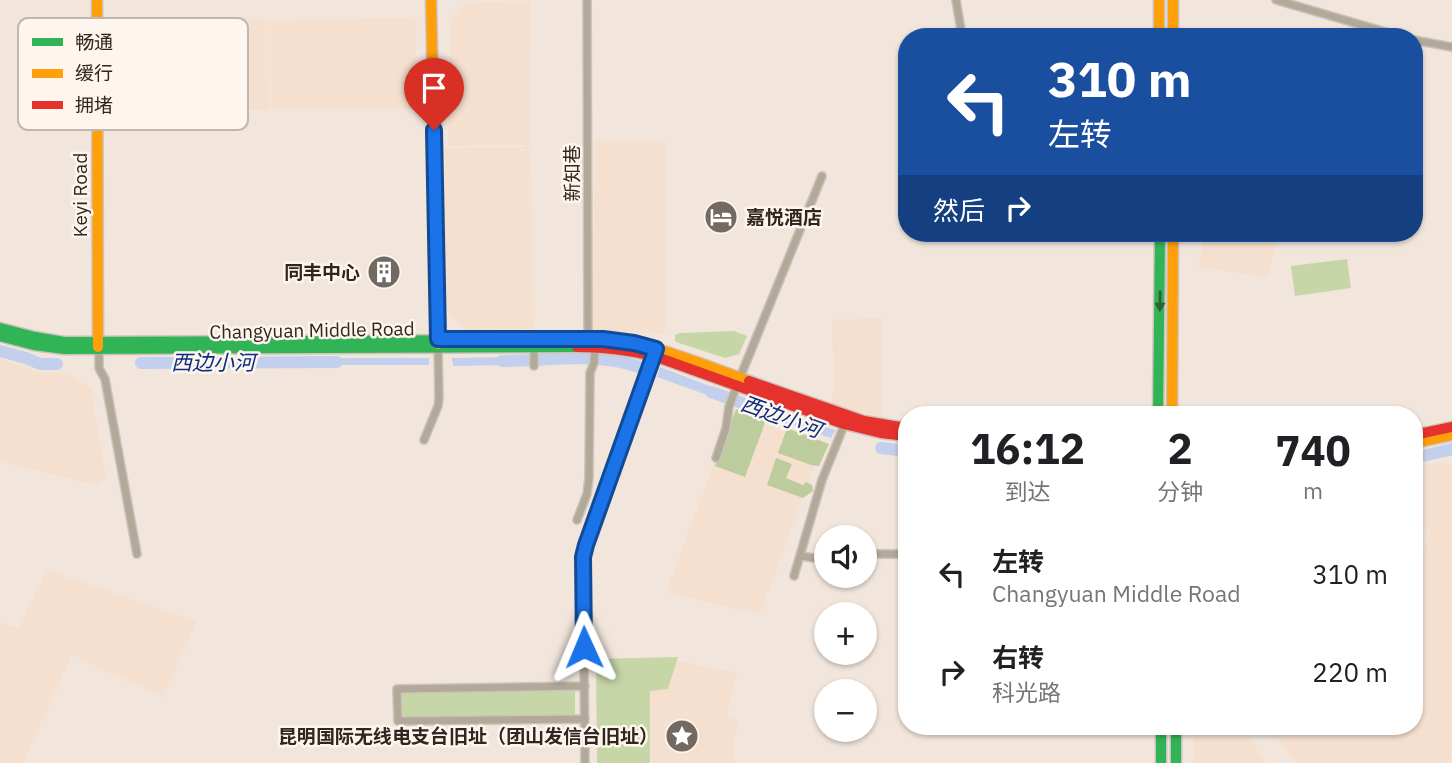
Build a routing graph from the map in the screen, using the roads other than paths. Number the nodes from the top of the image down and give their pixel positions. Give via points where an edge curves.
1 (97, 0) edge
2 (431, 0) edge
3 (587, 0) edge
4 (956, 0) edge
5 (1158, 0) edge
6 (1174, 0) edge
7 (1276, 0) edge
8 (97, 18) edge
9 (961, 28) edge
10 (1159, 28) edge
11 (1173, 28) edge
12 (1372, 28) edge
13 (1423, 42) edge
14 (1452, 47) edge
15 (97, 130) edge
16 (822, 176) dead end
17 (1160, 242) edge
18 (1173, 242) edge
19 (0, 328) edge
20 (0, 336) edge
21 (592, 342) junction
22 (438, 343) junction
23 (98, 345) junction
24 (534, 348) junction
25 (654, 356) junction
26 (534, 366) dead end
27 (738, 385) junction
28 (1158, 406) edge
29 (1172, 406) edge
30 (845, 422) junction
31 (898, 427) edge
32 (1452, 427) edge
33 (1423, 433) edge
34 (898, 435) edge
35 (1452, 435) edge
36 (424, 440) dead end
37 (1423, 441) edge
38 (716, 458) dead end
39 (577, 520) dead end
40 (137, 554) dead end
41 (877, 554) edge
42 (898, 554) edge
43 (801, 556) junction
44 (814, 558) edge
45 (794, 576) dead end
46 (584, 686) junction
47 (585, 719) junction
48 (1161, 735) edge
49 (1176, 735) edge
50 (585, 763) edge
51 (1161, 763) edge
52 (1176, 763) edge

1 - 8 main road, Keyi Road
2 - 22 main road
3 - 21 street, 新知巷
4 - 9 street
5 - 10 main road
6 - 11 main road
7 - 12 street
13 - 14 street
15 - 23 main road, Keyi Road
16 - 27 street
17 -> 28 main road
18 - 29 main road
19 - 23 main road, Changyuan Middle Road
20 - 23 main road, Changyuan Middle Road via 64,349
21 - 22 main road, Changyuan Middle Road
21 - 24 main road, Changyuan Middle Road
21 - 25 main road, Changyuan Middle Road via 634,343
21 - 39 street, 新知巷 via 588,487
22 - 23 main road, Changyuan Middle Road
22 - 24 main road, Changyuan Middle Road
22 - 36 street via 438,406
23 - 40 street
24 - 26 street
25 - 27 main road, Changyuan Middle Road
25 - 46 street via 583,557
27 - 30 main road, Changyuan Middle Road
27 - 38 street
30 - 31 main road, Changyuan Middle Road
30 - 34 main road, Changyuan Middle Road
30 - 43 street via 822,480
32 - 33 main road
35 - 37 main road
41 - 42 street
43 - 44 street
43 - 45 street
46 - 47 street
46 - 47 street via 397,689 398,721
47 - 50 street
48 - 51 main road
49 - 52 main road

